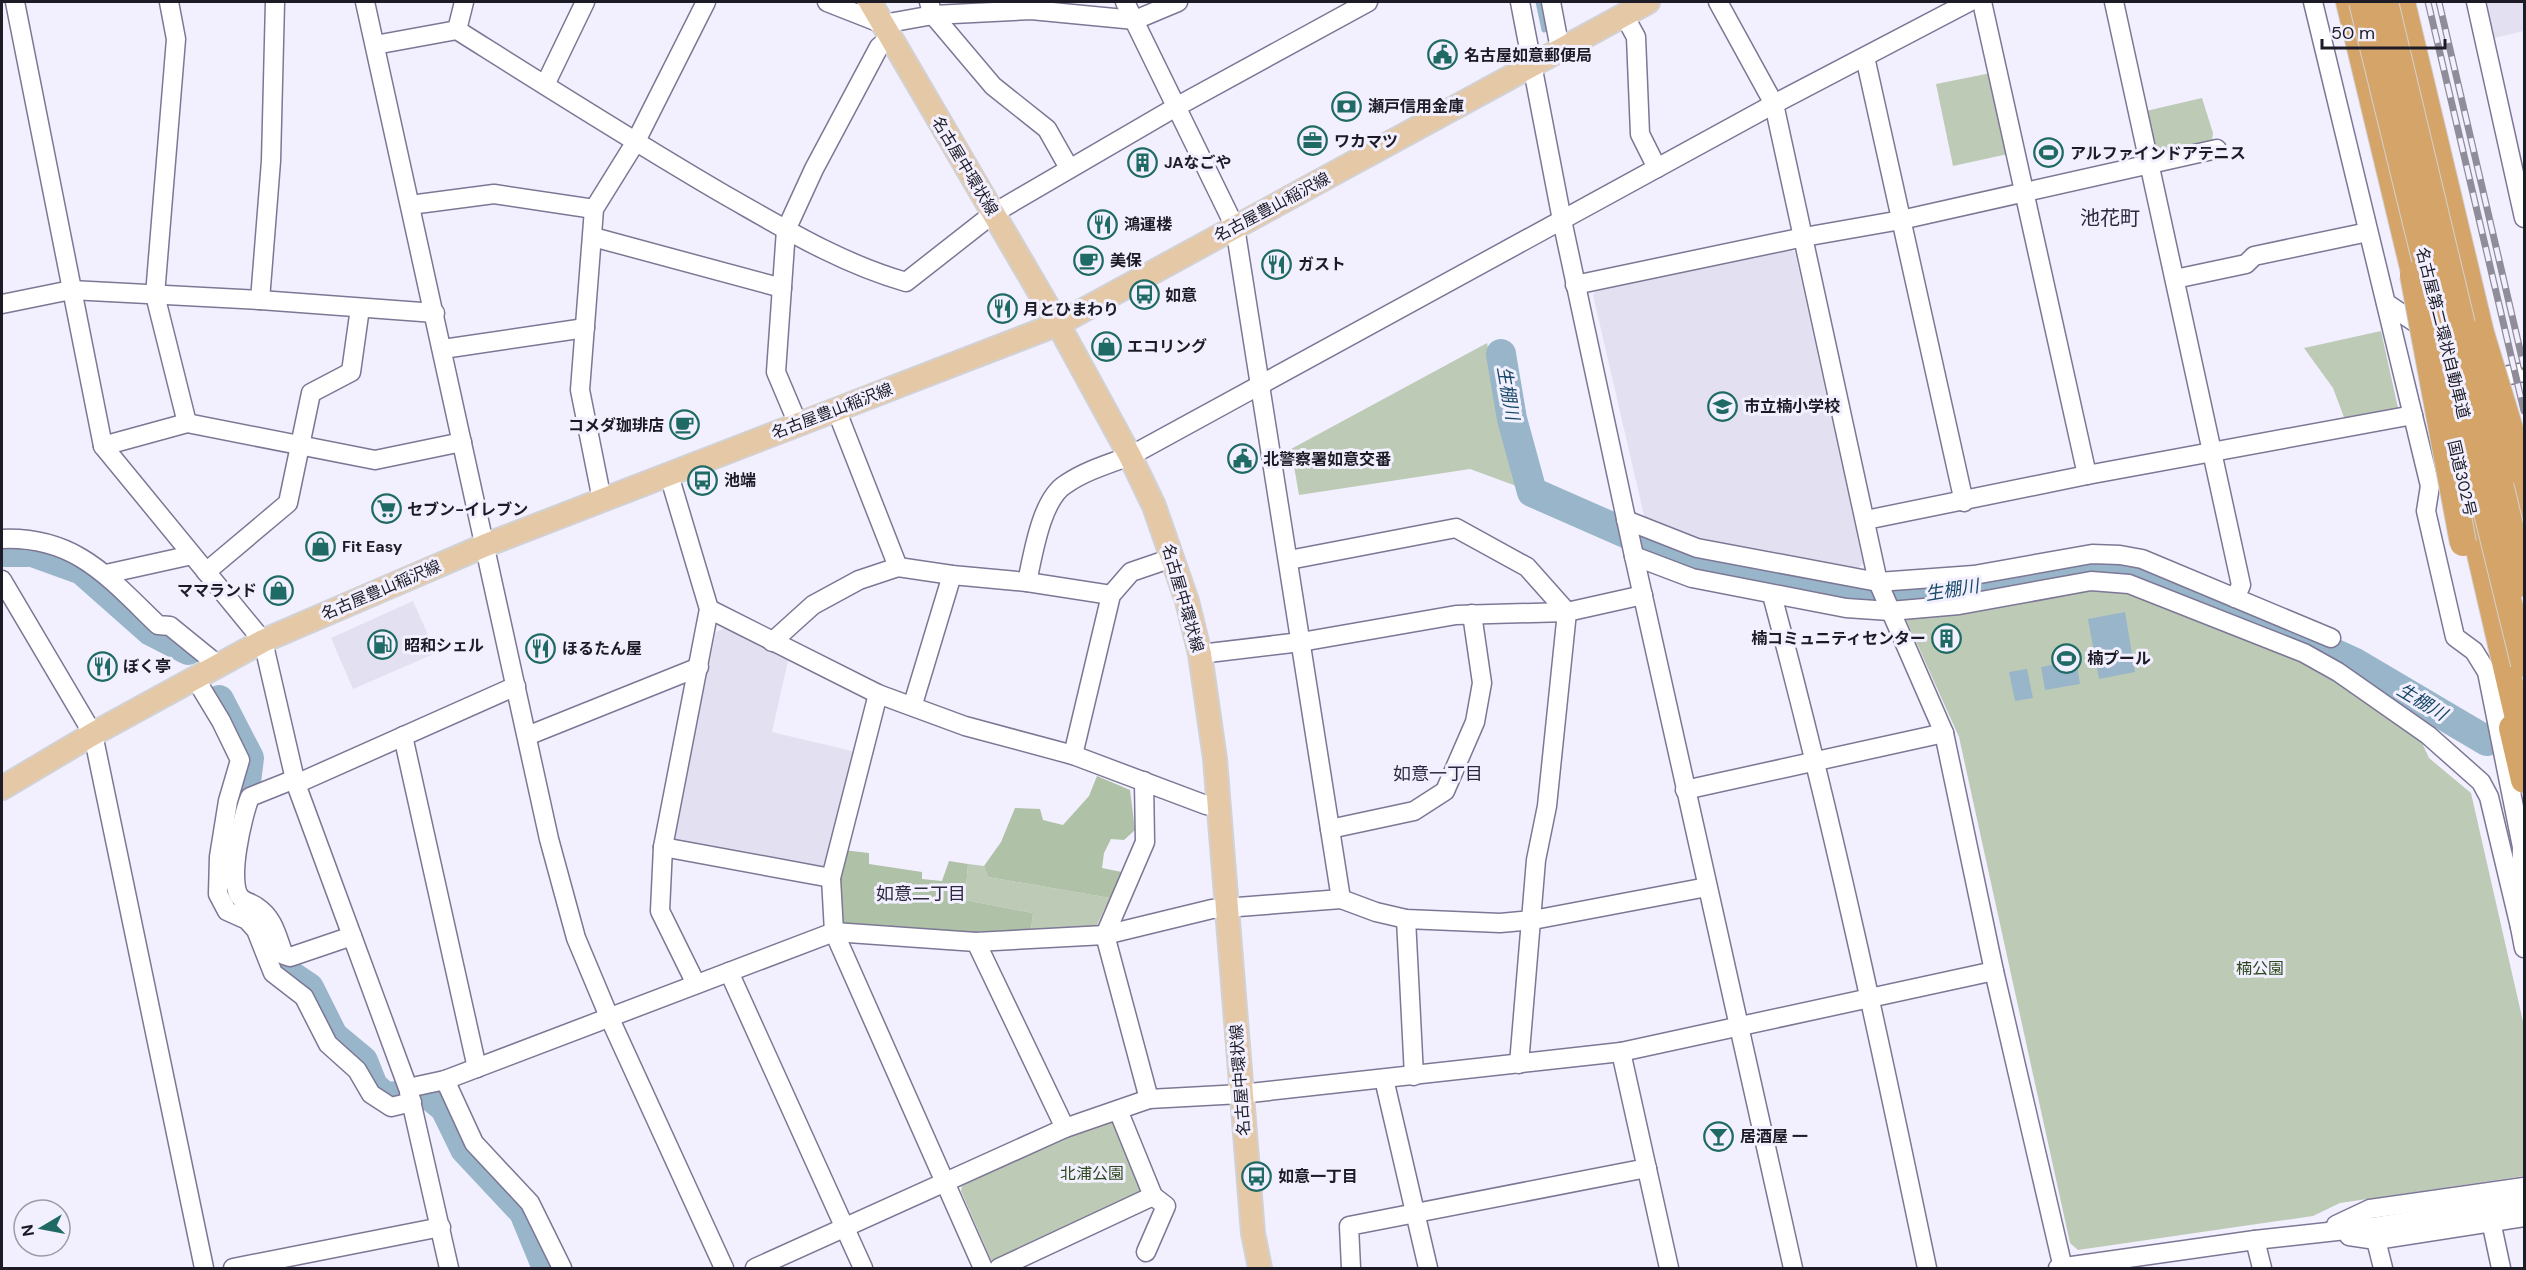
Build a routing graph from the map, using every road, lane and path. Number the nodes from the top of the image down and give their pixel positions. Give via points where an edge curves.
1 (169, 2) edge
2 (275, 2) edge
3 (365, 2) edge
4 (464, 2) edge
5 (585, 2) edge
6 (706, 2) edge
7 (827, 2) edge
8 (870, 2) edge
9 (1125, 2) edge
10 (1178, 2) edge
11 (1368, 2) edge
12 (1520, 2) edge
13 (1551, 2) edge
14 (1648, 2) edge
15 (1718, 2) edge
16 (1969, 2) edge
17 (1982, 2) edge
18 (2114, 2) edge
19 (2313, 2) edge
20 (2349, 2) edge
21 (2362, 2) edge
22 (2385, 2) edge
23 (2402, 2) edge
24 (2476, 2) edge
25 (13, 3) edge
26 (931, 8) edge
27 (1624, 15) junction
28 (1135, 20) junction
29 (457, 30) junction
30 (886, 31) junction
31 (375, 45) junction
32 (1548, 57) junction
33 (1865, 57) junction
34 (545, 86) junction
35 (1774, 104) junction
36 (1176, 107) junction
37 (2399, 109) junction
38 (635, 142) junction
39 (2217, 149) dead end
40 (2151, 165) junction
41 (1069, 168) junction
42 (1657, 168) junction
43 (2024, 192) junction
44 (410, 205) junction
45 (594, 209) junction
46 (994, 213) junction
47 (2524, 218) edge
48 (1562, 220) junction
49 (1901, 220) junction
50 (1235, 227) junction
51 (786, 230) junction
52 (2368, 232) junction
53 (593, 237) junction
54 (1804, 237) junction
55 (2175, 279) junction
56 (1575, 285) junction
57 (782, 288) junction
58 (71, 290) junction
59 (155, 295) junction
60 (260, 300) junction
61 (2386, 303) junction
62 (2, 304) edge
63 (360, 308) junction
64 (435, 313) junction
65 (1058, 324) junction
66 (585, 328) junction
67 (2428, 331) junction
68 (443, 350) junction
69 (2524, 372) edge
70 (2492, 378) junction
71 (1261, 384) junction
72 (2441, 389) junction
73 (836, 409) junction
74 (2413, 415) junction
75 (187, 423) junction
76 (798, 424) junction
77 (462, 442) junction
78 (301, 445) junction
79 (103, 446) junction
80 (2213, 454) junction
81 (1130, 456) junction
82 (669, 475) junction
83 (2087, 475) junction
84 (2524, 475) edge
85 (602, 500) junction
86 (1964, 502) junction
87 (2524, 515) edge
88 (1626, 520) junction
89 (1866, 520) junction
90 (2, 539) edge
91 (486, 545) junction
92 (192, 555) junction
93 (1634, 556) junction
94 (1172, 558) junction
95 (1289, 560) junction
96 (898, 567) junction
97 (206, 572) junction
98 (106, 574) junction
99 (952, 575) junction
100 (2, 580) edge
101 (1027, 582) junction
102 (1878, 582) junction
103 (2524, 584) edge
104 (1111, 595) junction
105 (1643, 595) junction
106 (1772, 595) junction
107 (2235, 598) junction
108 (709, 609) junction
109 (1890, 611) junction
110 (1567, 612) junction
111 (1472, 614) junction
112 (2331, 638) dead end
113 (263, 641) junction
114 (772, 642) junction
115 (1301, 642) junction
116 (1200, 654) junction
117 (2524, 664) edge
118 (219, 665) junction
119 (699, 667) junction
120 (195, 678) junction
121 (516, 686) junction
122 (878, 694) junction
123 (913, 705) junction
124 (1944, 733) junction
125 (93, 734) junction
126 (403, 736) junction
127 (527, 736) junction
128 (2513, 743) edge
129 (1073, 755) junction
130 (1817, 762) junction
131 (2517, 778) edge
132 (296, 781) junction
133 (1144, 781) junction
134 (2, 788) edge
135 (1685, 790) junction
136 (1220, 807) junction
137 (1330, 829) junction
138 (663, 847) junction
139 (831, 878) junction
140 (1707, 887) junction
141 (1341, 898) junction
142 (1228, 907) junction
143 (1406, 919) junction
144 (1533, 920) junction
145 (2520, 927) junction
146 (834, 932) junction
147 (1105, 935) junction
148 (352, 936) junction
149 (976, 942) junction
150 (2524, 948) edge
151 (1994, 971) junction
152 (729, 972) junction
153 (696, 984) junction
154 (1871, 998) junction
155 (610, 1019) junction
156 (1738, 1028) junction
157 (1621, 1052) junction
158 (1518, 1064) junction
159 (477, 1068) junction
160 (1414, 1076) junction
161 (1384, 1079) junction
162 (445, 1080) junction
163 (1241, 1094) junction
164 (410, 1095) junction
165 (1149, 1098) junction
166 (1118, 1110) junction
167 (1065, 1128) junction
168 (1647, 1168) junction
169 (944, 1184) junction
170 (2524, 1187) edge
171 (1154, 1196) junction
172 (2524, 1203) edge
173 (1414, 1211) junction
174 (2524, 1217) edge
175 (2491, 1221) junction
176 (441, 1227) junction
177 (845, 1228) junction
178 (2321, 1232) junction
179 (2255, 1240) junction
180 (2376, 1240) junction
181 (1146, 1252) dead end
182 (2149, 1263) edge
183 (2060, 1268) edge
184 (204, 1269) edge
185 (232, 1269) edge
186 (449, 1269) edge
187 (562, 1269) edge
188 (724, 1269) edge
189 (755, 1269) edge
190 (863, 1269) edge
191 (983, 1269) edge
192 (999, 1269) edge
193 (1260, 1269) edge
194 (1351, 1269) edge
195 (1428, 1269) edge
196 (1669, 1269) edge
197 (1793, 1269) edge
198 (1926, 1269) edge
199 (2262, 1269) edge
200 (2383, 1269) edge
201 (2501, 1269) edge

1 - 59 street via 176,39
2 - 60 street via 271,161
3 - 31 street
4 - 29 street
5 - 34 street
6 - 38 street
7 - 30 street
8 - 30 main road, 名古屋中環状線
9 - 28 street
10 - 28 street
11 - 36 street
12 - 32 street
13 - 32 street
14 - 27 main road, 名古屋豊山稲沢線
15 - 35 street
16 - 33 street
17 - 43 street
18 - 40 street
19 - 52 street
20 - 67 highway, 国道302号
21 - 37 highway, 名古屋第二環状自動車道, bridge
22 - 37 highway, 名古屋第二環状自動車道, bridge
23 - 70 highway
24 - 47 street
25 - 58 street
26 - 28 street via 1031,10
26 - 30 street
26 - 41 street via 993,86 1047,129
27 - 32 main road, 名古屋豊山稲沢線
27 - 42 street via 1636,37 1640,134
28 - 36 street
29 - 31 street
29 - 34 street
30 - 46 main road, 名古屋中環状線
30 - 51 street
31 - 44 street
32 - 48 street
32 - 50 main road, 名古屋豊山稲沢線
33 - 35 street
33 - 49 street
34 - 38 street
35 - 42 street
35 - 54 street
36 - 41 street
36 - 50 street
37 - 84 highway, bridge
37 - 103 highway, 名古屋第二環状自動車道, bridge
37 - 117 highway, 名古屋第二環状自動車道, bridge
37 - 131 highway, bridge via 2420,322 2463,543 2493,675 2511,724
38 - 45 street
38 - 51 street
39 - 40 street
40 - 43 street
40 - 55 street
41 - 46 street
42 - 48 street
43 - 49 street
43 - 83 street
44 - 45 street via 494,194
44 - 64 street
45 - 53 street
46 - 51 street via 906,282 863,270
46 - 65 main road, 名古屋中環状線
48 - 56 street
48 - 71 street
49 - 54 street
49 - 86 street
50 - 65 main road, 名古屋豊山稲沢線
50 - 71 street
51 - 57 street
52 - 55 street via 2254,256 2246,264
52 - 61 street
53 - 57 street
53 - 66 street
54 - 56 street
54 - 89 street
55 - 80 street
56 - 88 street
57 - 76 street via 776,372
58 - 59 street
58 - 62 street
58 - 79 street
59 - 60 street
59 - 75 street
60 - 63 street
61 - 67 street
61 - 74 street
63 - 64 street
63 - 78 street via 351,372 311,393
64 - 68 street
65 - 73 main road, 名古屋豊山稲沢線
65 - 81 main road, 名古屋中環状線
66 - 68 street
66 - 85 street via 580,390
67 - 72 highway, 国道302号
68 - 77 street
69 - 70 street
70 - 72 street
70 - 87 highway
71 - 81 street
71 - 95 street
72 - 128 highway, 国道302号
73 - 76 main road, 名古屋豊山稲沢線
73 - 96 street
74 - 80 street
74 - 128 street via 2430,486 2426,511 2455,637 2482,661
75 - 78 street
75 - 79 street
76 - 82 main road, 名古屋豊山稲沢線
77 - 78 street via 375,460
77 - 91 street
78 - 97 street via 288,503
79 - 92 street
80 - 83 street
80 - 107 street via 2241,585
81 - 94 main road, 名古屋中環状線 via 1154,506
81 - 101 street via 1064,485 1051,501 1038,533
82 - 85 main road, 名古屋豊山稲沢線
82 - 108 street
83 - 86 street
85 - 91 main road, 名古屋豊山稲沢線
86 - 89 street
88 - 93 street
88 - 102 street via 1696,548
89 - 102 street
90 - 98 street via 29,538 81,557
91 - 113 main road, 名古屋豊山稲沢線
91 - 121 street
92 - 97 street
92 - 98 street
93 - 105 street
93 - 106 street via 1692,578
94 - 104 street via 1131,572
94 - 116 main road, 名古屋中環状線
95 - 110 street via 1456,528 1527,567
95 - 115 street
96 - 99 street
96 - 114 street via 859,580 813,605
97 - 113 street
98 - 118 street via 158,626 170,626
99 - 101 street
99 - 123 street
100 - 125 street
101 - 104 street
102 - 107 street via 1942,579 2073,556 2120,555 2142,559
102 - 109 street
104 - 129 street
105 - 110 street
105 - 135 street
106 - 109 street
106 - 130 street
107 - 112 street
108 - 114 street
108 - 119 street
109 - 124 street
109 - 145 street via 1959,605 2091,581 2129,584 2304,653 2428,735 2481,782 2489,797
110 - 111 street
110 - 144 street via 1547,806 1536,860
111 - 115 street
111 - 137 street via 1482,683 1476,722 1445,791 1414,811
113 - 118 main road, 名古屋豊山稲沢線
113 - 132 street
114 - 122 street
115 - 116 street
115 - 137 street
116 - 136 main road, 名古屋中環状線
118 - 120 main road, 名古屋豊山稲沢線
119 - 127 street
119 - 138 street
120 - 125 main road, 名古屋豊山稲沢線
120 - 164 street via 240,760 228,801 219,856 218,894 227,911 247,920 256,930 273,973 304,997 328,1044 357,1070 371,1095 391,1107
121 - 126 street
121 - 127 street
122 - 123 street
122 - 139 street
123 - 129 street via 965,726
124 - 130 street
124 - 151 street
125 - 134 main road, 名古屋豊山稲沢線
125 - 184 street
126 - 132 street
126 - 159 street
127 - 155 street via 576,938
128 - 131 street
129 - 133 street
130 - 135 street
130 - 154 street
131 - 145 street via 2522,847
132 - 148 street
132 - 148 street via 250,797 243,814 236,859 236,890 271,919 284,955 290,957
133 - 136 street
133 - 147 street via 1145,842
135 - 140 street
136 - 142 main road, 名古屋中環状線
137 - 141 street
138 - 139 street
138 - 153 street via 660,911
139 - 146 street
140 - 144 street
140 - 156 street
141 - 142 street
141 - 143 street
142 - 147 street
142 - 163 main road, 名古屋中環状線
143 - 144 street via 1500,923
143 - 160 street
144 - 158 street
145 - 150 street
146 - 149 street
146 - 152 street
146 - 169 street
147 - 149 street
147 - 165 street
148 - 164 street
149 - 167 street
151 - 154 street
151 - 183 street
152 - 153 street
152 - 177 street
153 - 155 street
154 - 156 street
154 - 198 street
155 - 159 street
155 - 188 street
156 - 157 street
156 - 197 street
157 - 158 street
157 - 168 street
158 - 160 street
159 - 162 street
160 - 161 street
161 - 163 street
161 - 173 street
162 - 164 street
162 - 187 street via 474,1143 530,1203
163 - 165 street
163 - 193 main road, 名古屋中環状線 via 1252,1233
164 - 176 street
165 - 166 street
166 - 167 street
166 - 171 street
167 - 169 street
168 - 173 street
168 - 196 street
169 - 177 street
169 - 191 street
170 - 178 street via 2370,1209
171 - 181 street via 1166,1206
171 - 192 street
172 - 178 street
173 - 194 street via 1349,1226
173 - 195 street
174 - 175 street
175 - 180 street
175 - 201 street
176 - 185 street
176 - 186 street
177 - 189 street
177 - 190 street
178 - 179 street
178 - 180 street
179 - 182 street
179 - 199 street
180 - 200 street
182 - 183 street

